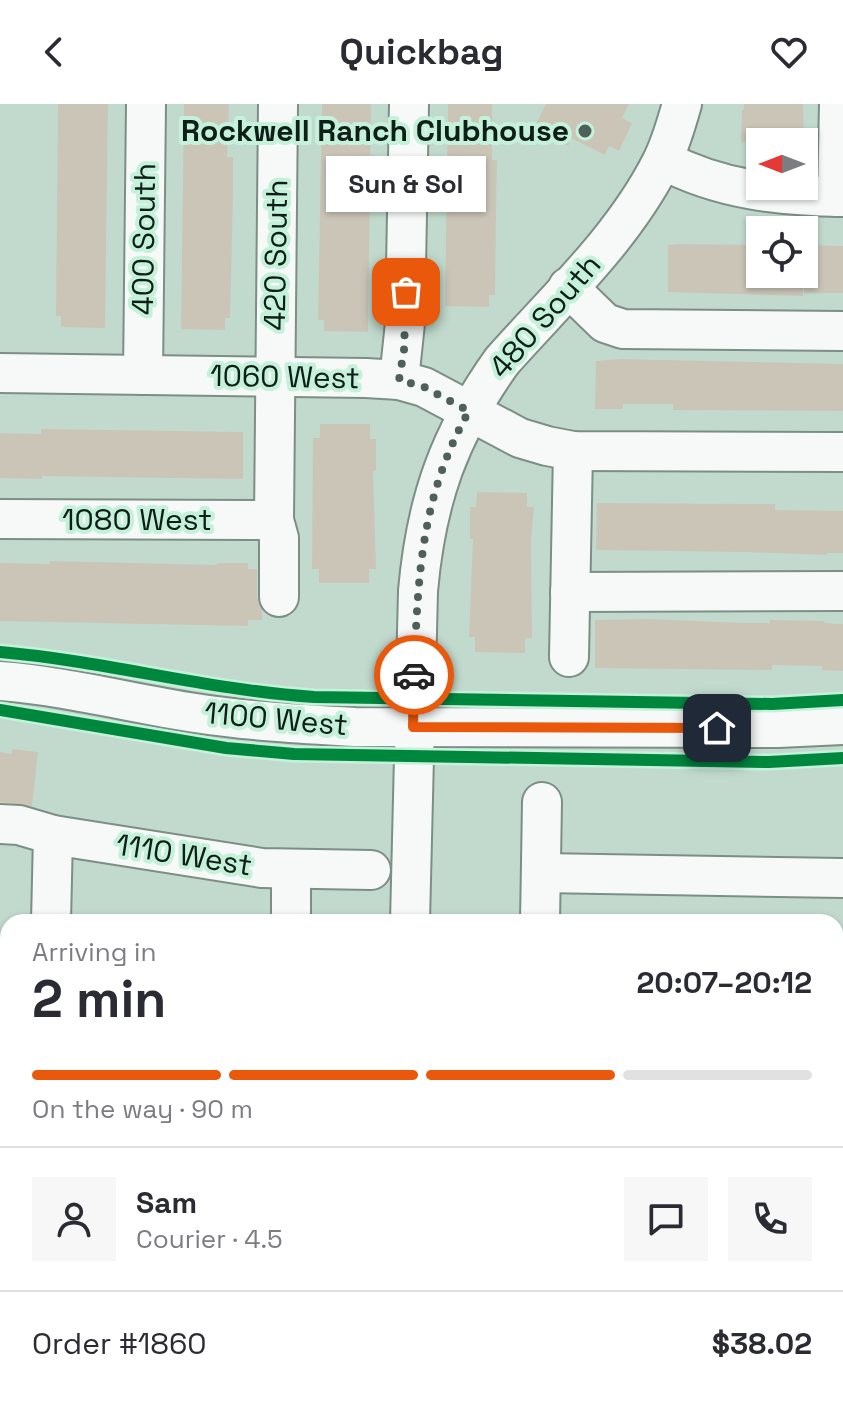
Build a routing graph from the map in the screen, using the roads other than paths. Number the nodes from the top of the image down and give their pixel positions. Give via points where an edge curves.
1 (146, 104) edge
2 (278, 104) edge
3 (409, 104) edge
4 (682, 104) edge
5 (839, 104) edge
6 (663, 160) junction
7 (840, 197) edge
8 (568, 287) junction
9 (843, 331) edge
10 (0, 373) edge
11 (143, 375) junction
12 (275, 377) junction
13 (399, 380) junction
14 (469, 411) junction
15 (573, 451) junction
16 (843, 452) edge
17 (0, 519) edge
18 (274, 520) junction
19 (843, 591) edge
20 (570, 592) junction
21 (279, 597) dead end
22 (569, 657) dead end
23 (0, 681) edge
24 (843, 725) edge
25 (413, 727) junction
26 (542, 802) dead end
27 (0, 824) edge
28 (53, 835) junction
29 (291, 869) junction
30 (371, 870) dead end
31 (541, 873) junction
32 (843, 878) edge
33 (51, 914) edge
34 (291, 914) edge
35 (410, 914) edge
36 (540, 914) edge

1 - 11 street, 400 South
2 - 12 street, 420 South
3 - 13 street
4 - 6 street, 480 South
5 - 7 street
6 - 7 street via 709,181 758,193
6 - 8 street, 480 South via 624,223
8 - 9 street via 605,323 623,329
8 - 14 street, 480 South via 502,361
10 - 11 street, 1060 West
11 - 12 street, 1060 West
12 - 13 street, 1060 West
12 - 18 street, 420 South
13 - 14 street, 1060 West
14 - 15 street, 1060 West via 520,438
14 - 25 street, 480 South via 437,484 421,551
15 - 16 street, 1060 West
15 - 20 street
17 - 18 street, 1080 West
18 - 21 street, 420 South
19 - 20 street
20 - 22 street
23 - 25 street, 1100 West via 247,720
24 - 25 street, 1100 West
25 - 35 street, 480 South
26 - 31 street
27 - 28 street, 1110 West
28 - 29 street, 1110 West
28 - 33 street
29 - 30 street, 1110 West
29 - 34 street
31 - 32 street
31 - 36 street

